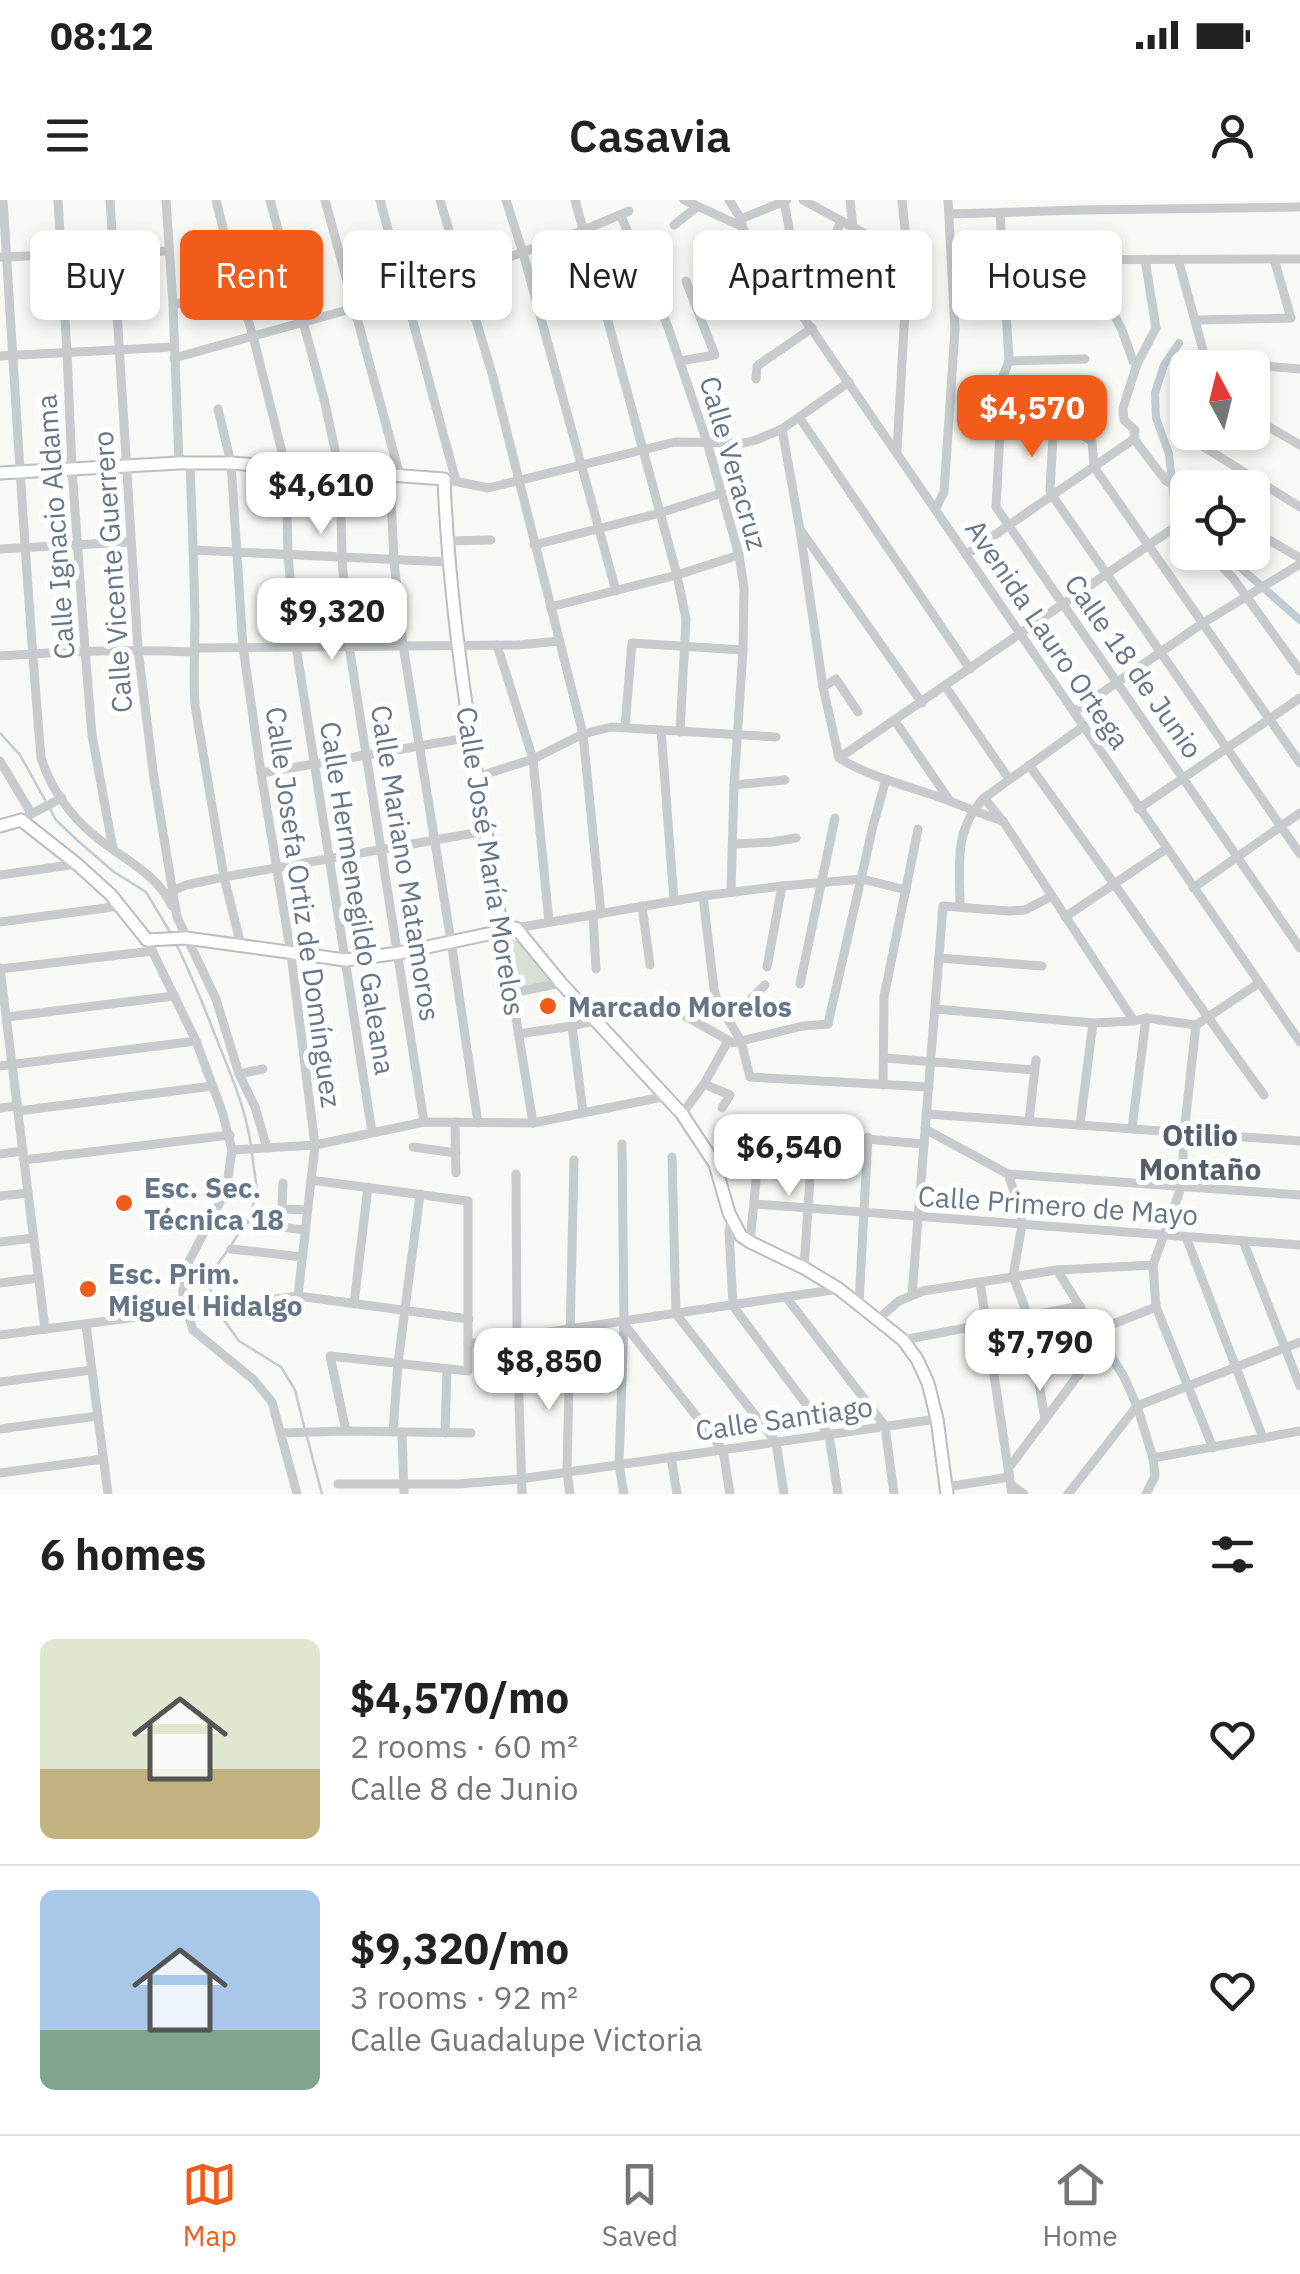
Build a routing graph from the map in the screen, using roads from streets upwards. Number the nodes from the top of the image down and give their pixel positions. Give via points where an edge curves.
1 (3, 200) edge
2 (58, 200) edge
3 (110, 200) edge
4 (166, 200) edge
5 (216, 200) edge
6 (270, 200) edge
7 (325, 200) edge
8 (380, 200) edge
9 (440, 200) edge
10 (506, 200) edge
11 (575, 200) edge
12 (684, 200) edge
13 (729, 200) edge
14 (803, 200) edge
15 (850, 200) edge
16 (902, 200) edge
17 (948, 200) edge
18 (785, 201) edge
19 (1080, 205) edge
20 (1131, 205) edge
21 (1166, 205) edge
22 (697, 207) junction
23 (1300, 207) edge
24 (1000, 213) junction
25 (948, 214) junction
26 (840, 220) junction
27 (741, 222) junction
28 (674, 225) dead end
29 (853, 227) junction
30 (60, 230) edge
31 (112, 230) edge
32 (223, 230) edge
33 (388, 230) edge
34 (449, 230) edge
35 (584, 230) joint
36 (631, 230) edge
37 (790, 230) edge
38 (836, 230) edge
39 (858, 230) edge
40 (905, 230) edge
41 (1001, 230) edge
42 (532, 249) edge
43 (160, 250) edge
44 (169, 250) junction
45 (523, 252) junction
46 (30, 256) edge
47 (512, 256) edge
48 (3, 257) edge
49 (1122, 259) edge
50 (1145, 259) junction
51 (1178, 259) junction
52 (1274, 259) junction
53 (1300, 259) edge
54 (343, 268) edge
55 (686, 281) dead end
56 (180, 303) edge
57 (173, 305) junction
58 (343, 312) edge
59 (66, 320) edge
60 (118, 320) edge
61 (249, 320) edge
62 (357, 320) edge
63 (411, 320) edge
64 (476, 320) edge
65 (608, 320) edge
66 (665, 320) edge
67 (904, 320) edge
68 (1007, 320) edge
69 (1117, 320) edge
70 (1196, 320) junction
71 (304, 323) junction
72 (812, 328) junction
73 (254, 336) junction
74 (120, 349) junction
75 (68, 352) junction
76 (174, 352) junction
77 (14, 355) junction
78 (0, 356) edge
79 (1085, 360) dead end
80 (680, 361) junction
81 (1009, 361) junction
82 (1137, 364) junction
83 (1300, 368) edge
84 (756, 379) dead end
85 (849, 382) junction
86 (1004, 390) junction
87 (218, 409) dead end
88 (800, 417) junction
89 (1054, 419) junction
90 (1270, 427) edge
91 (782, 429) junction
92 (1134, 439) junction
93 (706, 442) junction
94 (1300, 445) edge
95 (642, 450) junction
96 (1207, 450) edge
97 (897, 451) junction
98 (185, 463) junction
99 (232, 463) junction
100 (125, 466) junction
101 (581, 466) junction
102 (1094, 467) junction
103 (72, 468) junction
104 (286, 468) junction
105 (18, 472) junction
106 (340, 472) junction
107 (0, 473) edge
108 (395, 476) junction
109 (450, 480) junction
110 (518, 480) junction
111 (1170, 482) edge
112 (722, 493) junction
113 (1052, 495) junction
114 (1300, 507) edge
115 (936, 508) junction
116 (660, 513) junction
117 (1008, 524) junction
118 (598, 528) junction
119 (800, 530) junction
120 (1170, 531) edge
121 (490, 540) dead end
122 (130, 542) junction
123 (446, 542) junction
124 (1270, 543) edge
125 (78, 544) junction
126 (534, 545) junction
127 (1150, 545) junction
128 (24, 548) junction
129 (0, 549) edge
130 (193, 550) junction
131 (236, 552) junction
132 (967, 554) junction
133 (288, 555) junction
134 (740, 555) junction
135 (342, 558) junction
136 (394, 561) junction
137 (1300, 561) edge
138 (448, 562) junction
139 (1226, 570) edge
140 (1107, 574) junction
141 (677, 575) junction
142 (616, 591) junction
143 (1246, 596) junction
144 (1063, 604) junction
145 (550, 607) junction
146 (1203, 623) junction
147 (1020, 634) junction
148 (560, 641) junction
149 (403, 645) junction
150 (456, 645) junction
151 (497, 645) junction
152 (296, 646) junction
153 (349, 646) junction
154 (686, 646) junction
155 (244, 647) junction
156 (138, 649) junction
157 (85, 650) junction
158 (195, 650) junction
159 (743, 650) junction
160 (1160, 653) junction
161 (32, 654) junction
162 (0, 656) edge
163 (970, 669) junction
164 (1300, 671) edge
165 (1118, 682) junction
166 (945, 686) junction
167 (823, 687) junction
168 (1300, 698) edge
169 (922, 703) junction
170 (858, 712) dead end
171 (1074, 712) junction
172 (1270, 718) junction
173 (895, 721) junction
174 (1084, 726) junction
175 (625, 727) junction
176 (661, 730) junction
177 (680, 732) junction
178 (583, 734) junction
179 (737, 734) junction
180 (776, 737) dead end
181 (472, 738) junction
182 (418, 746) junction
183 (1227, 748) junction
184 (366, 755) junction
185 (839, 758) junction
186 (533, 759) junction
187 (0, 761) edge
188 (1300, 763) edge
189 (314, 764) junction
190 (1030, 766) junction
191 (261, 773) junction
192 (4, 774) edge
193 (477, 777) junction
194 (1184, 777) junction
195 (886, 779) junction
196 (1009, 779) junction
197 (784, 780) dead end
198 (734, 784) junction
199 (984, 798) junction
200 (59, 799) junction
201 (951, 801) junction
202 (1138, 809) junction
203 (971, 812) junction
204 (30, 814) junction
205 (1300, 814) edge
206 (834, 818) dead end
207 (1003, 821) junction
208 (0, 826) edge
209 (1282, 826) junction
210 (918, 829) dead end
211 (486, 831) junction
212 (796, 838) dead end
213 (434, 841) junction
214 (734, 844) junction
215 (113, 849) junction
216 (1166, 849) junction
217 (382, 851) junction
218 (1300, 854) edge
219 (1238, 856) junction
220 (331, 860) junction
221 (77, 864) junction
222 (277, 868) junction
223 (0, 874) edge
224 (224, 877) junction
225 (862, 879) junction
226 (822, 882) junction
227 (1116, 883) junction
228 (782, 886) junction
229 (1193, 888) junction
230 (906, 890) junction
231 (731, 892) junction
232 (170, 893) junction
233 (703, 896) junction
234 (1052, 896) junction
235 (674, 901) junction
236 (120, 906) junction
237 (642, 906) junction
238 (960, 907) junction
239 (597, 914) junction
240 (1065, 918) junction
241 (0, 922) edge
242 (548, 922) junction
243 (516, 928) junction
244 (502, 931) junction
245 (182, 937) junction
246 (451, 942) junction
247 (150, 943) junction
248 (241, 946) junction
249 (1300, 948) edge
250 (399, 953) junction
251 (291, 954) junction
252 (939, 958) junction
253 (346, 960) junction
254 (650, 966) dead end
255 (1042, 966) dead end
256 (767, 967) dead end
257 (0, 969) edge
258 (596, 969) dead end
259 (562, 982) junction
260 (1259, 983) junction
261 (800, 984) dead end
262 (765, 985) dead end
263 (512, 992) junction
264 (174, 996) junction
265 (4, 1008) edge
266 (935, 1009) junction
267 (1206, 1016) junction
268 (1146, 1018) junction
269 (596, 1020) junction
270 (730, 1020) junction
271 (1134, 1022) junction
272 (1196, 1025) junction
273 (572, 1026) junction
274 (1090, 1029) junction
275 (518, 1034) junction
276 (196, 1040) junction
277 (728, 1041) junction
278 (741, 1041) junction
279 (1300, 1042) edge
280 (885, 1058) junction
281 (931, 1061) junction
282 (13, 1064) junction
283 (0, 1066) edge
284 (263, 1069) dead end
285 (240, 1074) junction
286 (704, 1084) junction
287 (883, 1085) junction
288 (213, 1086) junction
289 (929, 1087) junction
290 (1264, 1094) dead end
291 (667, 1096) junction
292 (0, 1108) edge
293 (18, 1108) junction
294 (722, 1108) dead end
295 (583, 1112) junction
296 (682, 1114) junction
297 (927, 1114) junction
298 (424, 1122) junction
299 (455, 1122) junction
300 (1029, 1122) junction
301 (478, 1123) junction
302 (533, 1123) junction
303 (1080, 1125) junction
304 (1132, 1128) junction
305 (926, 1129) junction
306 (372, 1132) junction
307 (813, 1133) junction
308 (1184, 1133) junction
309 (230, 1135) junction
310 (868, 1138) junction
311 (1300, 1142) edge
312 (622, 1144) dead end
313 (924, 1144) junction
314 (315, 1145) junction
315 (413, 1147) dead end
316 (263, 1149) junction
317 (232, 1150) junction
318 (456, 1153) junction
319 (0, 1154) edge
320 (24, 1155) junction
321 (672, 1157) dead end
322 (574, 1160) dead end
323 (456, 1174) dead end
324 (516, 1174) dead end
325 (1008, 1174) junction
326 (311, 1180) junction
327 (284, 1183) dead end
328 (1182, 1185) junction
329 (368, 1188) junction
330 (28, 1192) junction
331 (420, 1194) junction
332 (1300, 1195) edge
333 (0, 1196) edge
334 (754, 1204) junction
335 (808, 1209) junction
336 (307, 1210) junction
337 (863, 1213) junction
338 (917, 1217) junction
339 (732, 1221) junction
340 (250, 1223) dead end
341 (1022, 1225) junction
342 (305, 1230) junction
343 (1164, 1236) junction
344 (34, 1238) junction
345 (1186, 1238) junction
346 (1243, 1241) junction
347 (0, 1242) edge
348 (750, 1242) junction
349 (1300, 1245) edge
350 (231, 1249) dead end
351 (302, 1258) junction
352 (1153, 1266) junction
353 (804, 1268) junction
354 (1058, 1270) junction
355 (1013, 1276) junction
356 (39, 1278) junction
357 (980, 1282) junction
358 (0, 1283) edge
359 (840, 1289) junction
360 (912, 1294) junction
361 (298, 1296) junction
362 (786, 1298) junction
363 (858, 1303) junction
364 (354, 1304) junction
365 (733, 1306) junction
366 (1074, 1307) junction
367 (1156, 1307) junction
368 (188, 1311) junction
369 (406, 1311) junction
370 (676, 1314) junction
371 (1028, 1316) junction
372 (468, 1318) junction
373 (878, 1319) junction
374 (624, 1323) junction
375 (986, 1324) junction
376 (86, 1325) junction
377 (45, 1329) junction
378 (570, 1329) junction
379 (1094, 1331) junction
380 (0, 1335) edge
381 (517, 1337) junction
382 (902, 1340) junction
383 (1300, 1342) edge
384 (1102, 1343) junction
385 (468, 1344) junction
386 (1285, 1348) junction
387 (398, 1363) junction
388 (1236, 1367) junction
389 (447, 1369) junction
390 (92, 1370) junction
391 (1078, 1375) junction
392 (0, 1382) edge
393 (1188, 1386) junction
394 (1300, 1386) edge
395 (1137, 1406) junction
396 (98, 1416) junction
397 (937, 1419) junction
398 (1044, 1420) junction
399 (885, 1426) junction
400 (0, 1429) edge
401 (1300, 1431) edge
402 (346, 1432) junction
403 (398, 1432) junction
404 (446, 1433) junction
405 (471, 1433) dead end
406 (281, 1434) junction
407 (829, 1434) junction
408 (1264, 1438) junction
409 (776, 1442) junction
410 (1213, 1448) junction
411 (723, 1450) junction
412 (671, 1457) junction
413 (1153, 1458) junction
414 (103, 1459) junction
415 (619, 1465) junction
416 (0, 1472) edge
417 (567, 1472) junction
418 (520, 1479) junction
419 (1010, 1481) edge
420 (338, 1484) dead end
421 (404, 1489) edge
422 (947, 1490) edge
423 (108, 1494) edge
424 (297, 1494) edge
425 (522, 1494) edge
426 (570, 1494) edge
427 (624, 1494) edge
428 (677, 1494) edge
429 (730, 1494) edge
430 (784, 1494) edge
431 (838, 1494) edge
432 (894, 1494) edge
433 (1024, 1494) edge
434 (1068, 1494) edge
435 (1146, 1494) edge

1 - 48 street
2 - 30 street, Calle Ignacio Aldama
3 - 31 street, Calle Vicente Guerrero
4 - 44 street
5 - 32 street, Calle Hermenegildo Galeana
6 - 71 street, Calle Mariano Matamoros
7 - 54 street
8 - 33 street, Calle José María Morelos
9 - 34 street
10 - 45 street
11 - 35 street
12 - 22 street
13 - 27 street, Avenida Lauro Ortega
14 - 26 street
15 - 29 street
16 - 40 street
17 - 25 street
18 - 27 street
18 - 37 street
19 - 20 street
19 - 24 street
20 - 21 street
21 - 23 street
22 - 27 street
22 - 28 street
24 - 25 street
24 - 41 street
25 - 115 street via 956,330 944,492
26 - 29 street
26 - 38 street
27 - 72 street, Avenida Lauro Ortega
29 - 39 street
35 - 36 street, Calle Veracruz via 625,213
42 - 45 street
43 - 44 street
44 - 57 street
45 - 47 street
45 - 101 street
46 - 48 street
48 - 77 street
49 - 50 street
50 - 51 street
50 - 82 street via 1156,328
51 - 52 street
51 - 70 street
52 - 53 street
52 - 70 street via 1291,318
55 - 80 street via 715,355
56 - 57 street
57 - 76 street
58 - 71 street
59 - 75 street, Calle Ignacio Aldama
60 - 74 street, Calle Vicente Guerrero
61 - 73 street, Calle Hermenegildo Galeana
62 - 108 street
63 - 109 street, Calle José María Morelos
64 - 110 street
65 - 95 street
66 - 80 street, Calle Veracruz
67 - 97 street
68 - 81 street
69 - 82 street
70 - 83 street via 1206,361
71 - 73 street
71 - 106 street, Calle Mariano Matamoros
72 - 84 street via 758,366
72 - 85 street, Avenida Lauro Ortega
73 - 76 street
73 - 104 street, Calle Hermenegildo Galeana
74 - 75 street
74 - 76 street
74 - 100 street, Calle Vicente Guerrero
75 - 77 street
75 - 103 street, Calle Ignacio Aldama
76 - 98 street
77 - 78 street
77 - 105 street
79 - 81 street
80 - 93 street, Calle Veracruz
81 - 86 street, Calle 18 de Junio
82 - 92 street via 1122,414
85 - 88 street
85 - 97 street, Avenida Lauro Ortega
86 - 89 street
86 - 117 street, Calle 18 de Junio via 996,506
87 - 99 street, Calle Josefa Ortiz de Domínguez
88 - 91 street
88 - 163 street
89 - 102 street via 1092,441
89 - 113 street
90 - 94 street
91 - 93 street via 744,443
91 - 119 street
92 - 102 street
92 - 111 street
93 - 95 street
93 - 112 street, Calle Veracruz
95 - 101 street
95 - 116 street
96 - 114 street
97 - 115 street, Avenida Lauro Ortega
98 - 99 street
98 - 100 street
98 - 130 street
99 - 104 street
99 - 131 street, Calle Josefa Ortiz de Domínguez
100 - 103 street
100 - 122 street, Calle Vicente Guerrero
101 - 110 street
101 - 118 street
102 - 113 street
102 - 127 street
103 - 105 street
103 - 125 street, Calle Ignacio Aldama
104 - 106 street
104 - 133 street, Calle Hermenegildo Galeana
105 - 107 street
105 - 128 street
106 - 108 street
106 - 135 street, Calle Mariano Matamoros
108 - 109 street
108 - 136 street
109 - 110 street via 488,488
109 - 123 street, Calle José María Morelos
110 - 126 street
112 - 116 street
112 - 134 street, Calle Veracruz
113 - 117 street
113 - 140 street
115 - 132 street, Avenida Lauro Ortega
116 - 118 street
116 - 141 street
117 - 132 street
117 - 144 street, Calle 18 de Junio
118 - 126 street
118 - 142 street
119 - 167 street
119 - 169 street
120 - 127 street
121 - 123 street
122 - 125 street
122 - 156 street, Calle Vicente Guerrero
123 - 138 street, Calle José María Morelos
124 - 137 street
125 - 128 street
125 - 157 street, Calle Ignacio Aldama
126 - 145 street
127 - 140 street
127 - 146 street
128 - 129 street
128 - 161 street
130 - 131 street
130 - 158 street
131 - 133 street
131 - 155 street, Calle Josefa Ortiz de Domínguez
132 - 147 street, Avenida Lauro Ortega
133 - 135 street
133 - 152 street, Calle Hermenegildo Galeana
134 - 141 street
134 - 159 street, Calle Veracruz
135 - 136 street
135 - 153 street, Calle Mariano Matamoros
136 - 138 street
136 - 149 street
137 - 143 street
138 - 150 street, Calle José María Morelos
139 - 143 street
140 - 144 street
140 - 160 street
141 - 142 street
141 - 154 street
142 - 145 street
143 - 146 street
143 - 164 street
144 - 147 street
144 - 165 street, Calle 18 de Junio
145 - 148 street
146 - 160 street
146 - 172 street
147 - 163 street
147 - 171 street, Avenida Lauro Ortega
148 - 151 street
148 - 178 street
149 - 150 street
149 - 153 street
149 - 182 street
150 - 151 street
150 - 181 street, Calle José María Morelos
151 - 186 street
152 - 153 street
152 - 155 street
152 - 189 street, Calle Hermenegildo Galeana
153 - 184 street, Calle Mariano Matamoros
154 - 159 street
154 - 175 street via 632,643
154 - 177 street
155 - 158 street
155 - 191 street, Calle Josefa Ortiz de Domínguez
156 - 157 street
156 - 158 street
156 - 232 street, Calle Vicente Guerrero
157 - 161 street
157 - 215 street, Calle Ignacio Aldama
158 - 224 street via 195,705
159 - 179 street, Calle Veracruz
160 - 165 street
160 - 183 street
161 - 162 street
161 - 200 street via 41,757
163 - 166 street
165 - 171 street
165 - 194 street, Calle 18 de Junio
166 - 169 street
166 - 196 street
167 - 170 street via 836,679
167 - 185 street
168 - 172 street
169 - 173 street
171 - 174 street, Avenida Lauro Ortega
172 - 183 street
172 - 188 street
173 - 185 street
173 - 201 street
174 - 190 street
174 - 202 street, Avenida Lauro Ortega
175 - 176 street
175 - 178 street
176 - 177 street
176 - 235 street
177 - 179 street
178 - 186 street
178 - 239 street
179 - 180 street
179 - 198 street, Calle Veracruz
181 - 182 street
181 - 193 street, Calle José María Morelos
182 - 184 street
182 - 213 street
183 - 194 street
183 - 209 street
184 - 189 street
184 - 217 street, Calle Mariano Matamoros
185 - 195 street
186 - 193 street
186 - 242 street
187 - 192 street
189 - 191 street
189 - 220 street, Calle Hermenegildo Galeana
190 - 196 street
190 - 227 street
191 - 222 street, Calle Josefa Ortiz de Domínguez
192 - 204 street
193 - 211 street, Calle José María Morelos
194 - 202 street
194 - 219 street, Calle 18 de Junio
195 - 201 street
195 - 225 street
196 - 199 street
197 - 198 street
198 - 214 street, Calle Veracruz
199 - 203 street
199 - 207 street
200 - 204 street
200 - 215 street
201 - 203 street
202 - 216 street, Avenida Lauro Ortega
203 - 207 street
203 - 238 street via 961,842
204 - 208 street
204 - 221 street
205 - 209 street
206 - 226 street
207 - 234 street
209 - 218 street
209 - 219 street
210 - 230 street
211 - 213 street
211 - 244 street, Calle José María Morelos
212 - 214 street
213 - 217 street
213 - 246 street
214 - 231 street, Calle Veracruz
215 - 232 street
216 - 227 street
216 - 229 street, Avenida Lauro Ortega
217 - 220 street
217 - 250 street, Calle Mariano Matamoros
219 - 229 street
219 - 249 street, Calle 18 de Junio
220 - 222 street
220 - 253 street, Calle Hermenegildo Galeana
221 - 223 street
221 - 236 street
222 - 224 street
222 - 251 street, Calle Josefa Ortiz de Domínguez
224 - 232 street
224 - 248 street
225 - 226 street
225 - 230 street
225 - 278 street via 828,1024
226 - 228 street
226 - 261 street
227 - 240 street
227 - 267 street
228 - 231 street
228 - 256 street
229 - 260 street, Avenida Lauro Ortega
230 - 280 street via 884,997
231 - 233 street
232 - 245 street, Calle Vicente Guerrero
233 - 235 street
233 - 270 street via 714,990
234 - 238 street via 1025,910
234 - 240 street
235 - 237 street
236 - 241 street
236 - 247 street
237 - 239 street
237 - 254 street
238 - 252 street via 944,906
239 - 242 street
239 - 258 street
240 - 271 street
242 - 243 street
243 - 244 street
243 - 259 street
244 - 246 street
244 - 263 street, Calle José María Morelos
245 - 247 street
245 - 248 street
245 - 285 street, Calle Vicente Guerrero via 216,999
246 - 250 street
246 - 301 street
247 - 257 street
247 - 264 street
248 - 251 street
250 - 253 street
250 - 298 street, Calle Mariano Matamoros
251 - 253 street
251 - 314 street, Calle Josefa Ortiz de Domínguez
252 - 255 street
252 - 266 street
253 - 306 street, Calle Hermenegildo Galeana
257 - 265 street
259 - 263 street
259 - 269 street
260 - 267 street
260 - 279 street, Avenida Lauro Ortega
262 - 270 street
263 - 275 street, Calle José María Morelos
264 - 265 street
264 - 276 street
265 - 282 street
266 - 274 street via 1070,1020
266 - 281 street
267 - 272 street
267 - 290 street
268 - 271 street
268 - 272 street
268 - 304 street
269 - 273 street
269 - 277 street via 664,1004
269 - 291 street
270 - 278 street
271 - 274 street
272 - 308 street
273 - 275 street
273 - 295 street
274 - 303 street
275 - 302 street, Calle José María Morelos
276 - 282 street
276 - 288 street
277 - 278 street
277 - 286 street
278 - 287 street via 750,1077
280 - 281 street
280 - 287 street
281 - 289 street
281 - 300 street via 1035,1065
282 - 283 street
282 - 293 street
284 - 285 street
285 - 316 street, Calle Vicente Guerrero via 256,1107
286 - 294 street via 730,1095
286 - 296 street
287 - 289 street
288 - 293 street
288 - 309 street
289 - 297 street
291 - 295 street
291 - 296 street
292 - 293 street
293 - 320 street
295 - 302 street
296 - 339 street via 715,1164
297 - 300 street
297 - 305 street
298 - 299 street
298 - 306 street
299 - 301 street
299 - 318 street
300 - 303 street
301 - 302 street
303 - 304 street
304 - 308 street
305 - 313 street
305 - 325 street
306 - 314 street
307 - 310 street
307 - 334 street via 761,1130
307 - 335 street
308 - 311 street
308 - 328 street
309 - 317 street
309 - 320 street
310 - 313 street
310 - 337 street
312 - 374 street
313 - 338 street
314 - 316 street
314 - 326 street, Calle Josefa Ortiz de Domínguez
315 - 318 street
316 - 317 street
317 - 368 street via 226,1191 189,1261 182,1288
318 - 323 street
319 - 320 street
320 - 330 street
321 - 370 street
322 - 378 street
324 - 381 street
325 - 328 street
325 - 341 street
326 - 329 street
326 - 336 street, Calle Josefa Ortiz de Domínguez
327 - 336 street via 282,1209
328 - 332 street
328 - 343 street
329 - 331 street
329 - 364 street
330 - 333 street
330 - 344 street
331 - 369 street
331 - 372 street via 468,1201
334 - 335 street, Calle Primero de Mayo
334 - 348 street
335 - 337 street, Calle Primero de Mayo
335 - 353 street
336 - 342 street, Calle Josefa Ortiz de Domínguez
337 - 338 street, Calle Primero de Mayo
337 - 363 street
338 - 341 street, Calle Primero de Mayo
338 - 360 street
339 - 348 street
339 - 365 street
340 - 342 street
341 - 343 street, Calle Primero de Mayo
341 - 355 street
342 - 351 street, Calle Josefa Ortiz de Domínguez
343 - 345 street, Calle Primero de Mayo
343 - 352 street
344 - 347 street
344 - 356 street
345 - 346 street, Calle Primero de Mayo
345 - 388 street
346 - 349 street, Calle Primero de Mayo
346 - 386 street
348 - 353 street
350 - 351 street
351 - 361 street, Calle Josefa Ortiz de Domínguez
352 - 354 street
352 - 367 street
353 - 359 street
354 - 355 street
354 - 366 street
355 - 357 street
355 - 371 street
356 - 358 street
356 - 377 street
357 - 360 street
357 - 375 street
359 - 362 street
359 - 363 street
360 - 373 street
361 - 364 street
361 - 368 street
362 - 365 street
362 - 399 street
363 - 373 street
364 - 369 street
365 - 370 street
365 - 407 street
366 - 371 street
366 - 379 street
366 - 391 street
367 - 379 street
367 - 393 street
368 - 376 street
368 - 406 street via 194,1330 265,1390
369 - 372 street
369 - 387 street
370 - 374 street
370 - 409 street
371 - 375 street
371 - 398 street
372 - 385 street
373 - 382 street
374 - 378 street
374 - 411 street
374 - 415 street
375 - 382 street
375 - 419 street
376 - 377 street
376 - 390 street
377 - 380 street
378 - 381 street
378 - 417 street
379 - 384 street
381 - 385 street
381 - 418 street
382 - 397 street via 928,1383
383 - 386 street
384 - 391 street
384 - 395 street
385 - 389 street via 468,1372
386 - 388 street
386 - 394 street
387 - 389 street
387 - 402 street via 330,1356
387 - 403 street
388 - 393 street
388 - 408 street
389 - 404 street
390 - 392 street
390 - 396 street
391 - 398 street
393 - 395 street
393 - 410 street
395 - 413 street
395 - 434 street
396 - 400 street
396 - 414 street
397 - 399 street, Calle Santiago
397 - 422 street
398 - 419 street
399 - 407 street, Calle Santiago
399 - 432 street
401 - 408 street
402 - 403 street
402 - 406 street
403 - 404 street
403 - 421 street
404 - 405 street
406 - 424 street
407 - 409 street, Calle Santiago
407 - 431 street
408 - 410 street
409 - 411 street, Calle Santiago
409 - 430 street
410 - 413 street
411 - 412 street, Calle Santiago
411 - 429 street
412 - 415 street, Calle Santiago
412 - 428 street
413 - 435 street via 1155,1476
414 - 416 street
414 - 423 street
415 - 417 street, Calle Santiago
415 - 427 street
417 - 418 street, Calle Santiago
417 - 426 street
418 - 421 street, Calle Santiago
418 - 425 street
419 - 422 street
419 - 433 street
420 - 421 street, Calle Santiago

